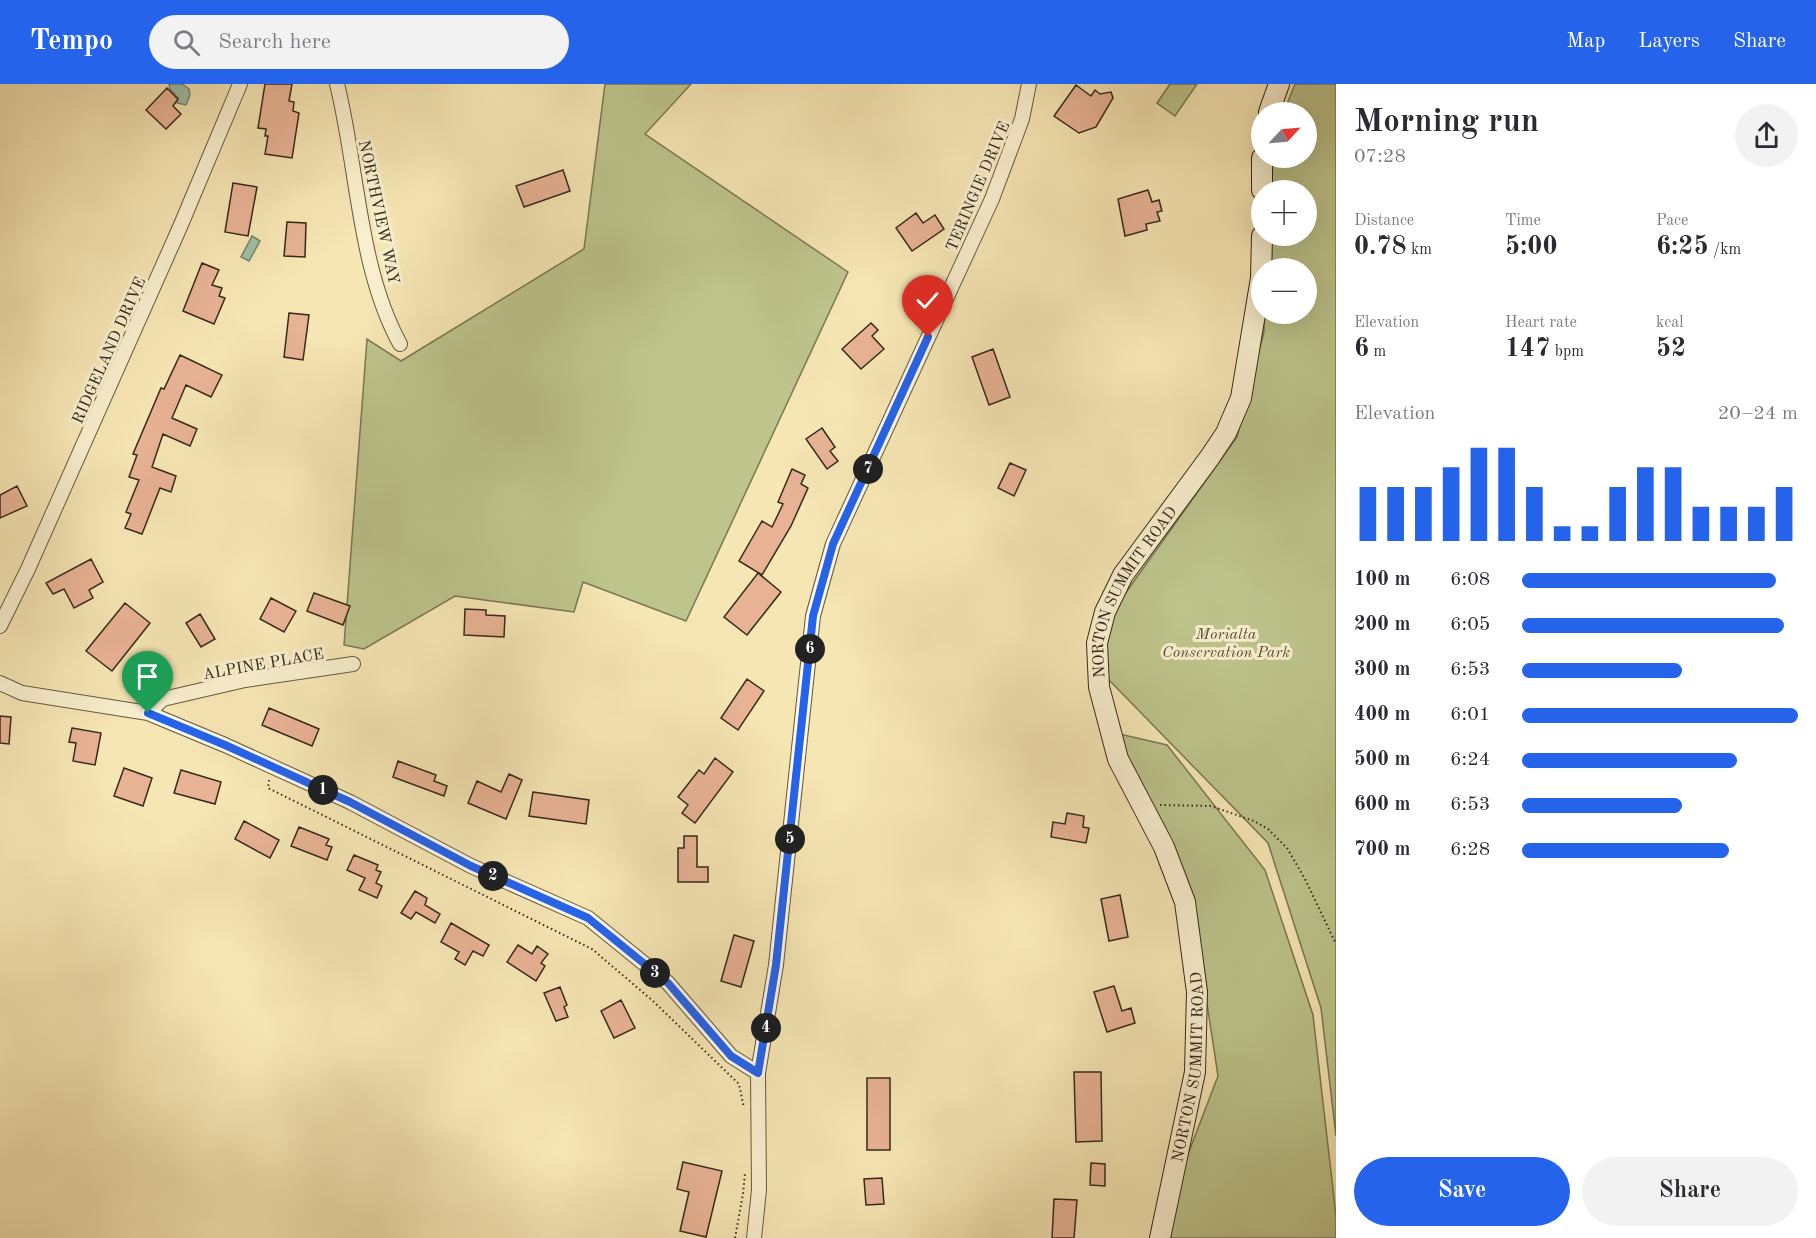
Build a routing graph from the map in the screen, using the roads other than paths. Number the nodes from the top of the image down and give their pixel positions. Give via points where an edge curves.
1 (240, 84) edge
2 (337, 84) edge
3 (1029, 84) edge
4 (1279, 84) edge
5 (1273, 102) edge
6 (1262, 246) edge
7 (400, 344) dead end
8 (0, 626) edge
9 (353, 664) dead end
10 (0, 683) edge
11 (148, 713) junction
12 (758, 1073) junction
13 (754, 1238) edge
14 (1160, 1238) edge

1 - 8 street, RIDGELAND DRIVE via 180,227
2 - 7 street, NORTHVIEW WAY via 369,254 387,320
3 - 12 street, TERINGIE DRIVE via 1022,119 992,199 833,544 813,616 776,965
4 - 5 main road
6 - 14 main road, NORTON SUMMIT ROAD via 1261,278 1241,398 1226,433 1123,575 1105,612 1096,643 1099,687 1118,759 1164,846 1185,902 1197,992 1195,1072
9 - 11 street, ALPINE PLACE via 245,680 163,699
10 - 11 street via 22,693
11 - 12 street via 350,802 471,866 588,918 668,983 731,1056
12 - 13 street, TERINGIE DRIVE via 759,1190

